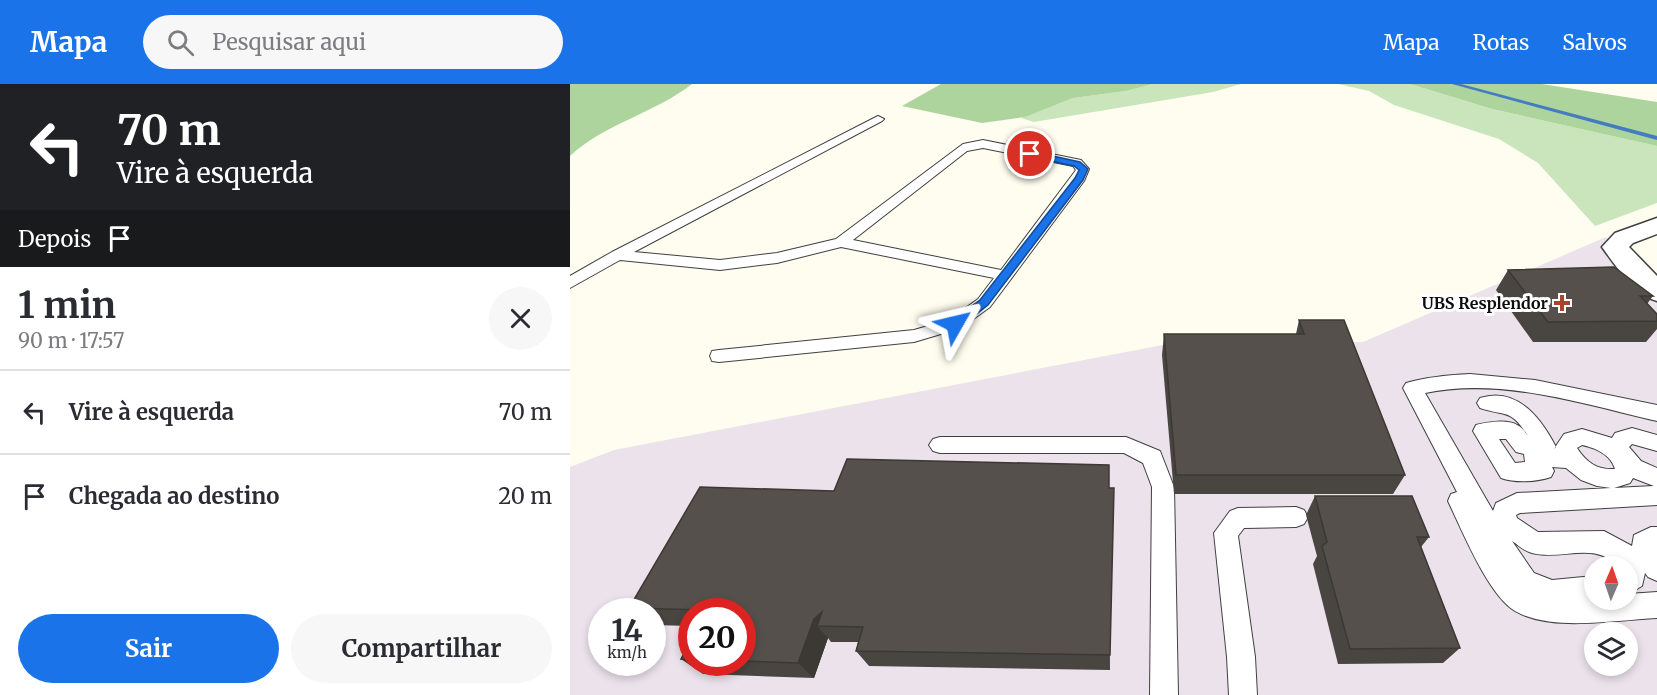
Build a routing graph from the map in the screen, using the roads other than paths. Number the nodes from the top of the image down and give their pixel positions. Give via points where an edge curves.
1 (878, 119) dead end
2 (1657, 225) edge
3 (841, 242) junction
4 (617, 255) junction
5 (1003, 275) junction
6 (570, 283) edge
7 (1657, 292) edge
8 (719, 356) dead end
9 (1487, 403) dead end
10 (1657, 414) edge
11 (1413, 417) dead end
12 (1657, 443) edge
13 (940, 445) dead end
14 (1623, 458) junction
15 (1570, 459) junction
16 (1657, 477) edge
17 (1657, 495) edge
18 (1296, 517) dead end
19 (1657, 538) edge
20 (1624, 556) edge
21 (1657, 569) edge
22 (1584, 589) edge
23 (1657, 605) edge
24 (1164, 695) edge
25 (1243, 695) edge

1 - 4 lane
2 - 7 street via 1624,238 1615,247
3 - 4 lane via 777,258 720,265
3 - 5 lane
3 - 5 lane via 972,145 1077,164 1083,169 1079,178
4 - 6 lane
5 - 8 lane via 984,303 955,324 914,336
9 - 15 lane via 1516,407 1545,447 1523,446 1512,431 1483,431 1509,472 1543,471 1533,458
10 - 22 lane via 1493,383 1425,384 1413,388 1460,478 1525,581 1552,592
11 - 23 lane via 1504,583 1524,602 1548,609
12 - 14 lane via 1632,436 1622,439 1618,447
13 - 24 lane via 1126,445 1152,457 1163,487
14 - 15 lane via 1611,447 1582,437 1571,440 1566,448
14 - 15 lane via 1627,469 1623,477 1611,480 1580,469
14 - 16 lane via 1634,468
17 - 20 lane via 1517,503 1504,510 1506,524 1534,543 1604,542
18 - 25 lane via 1238,518 1226,532
19 - 21 lane via 1643,543 1645,554

